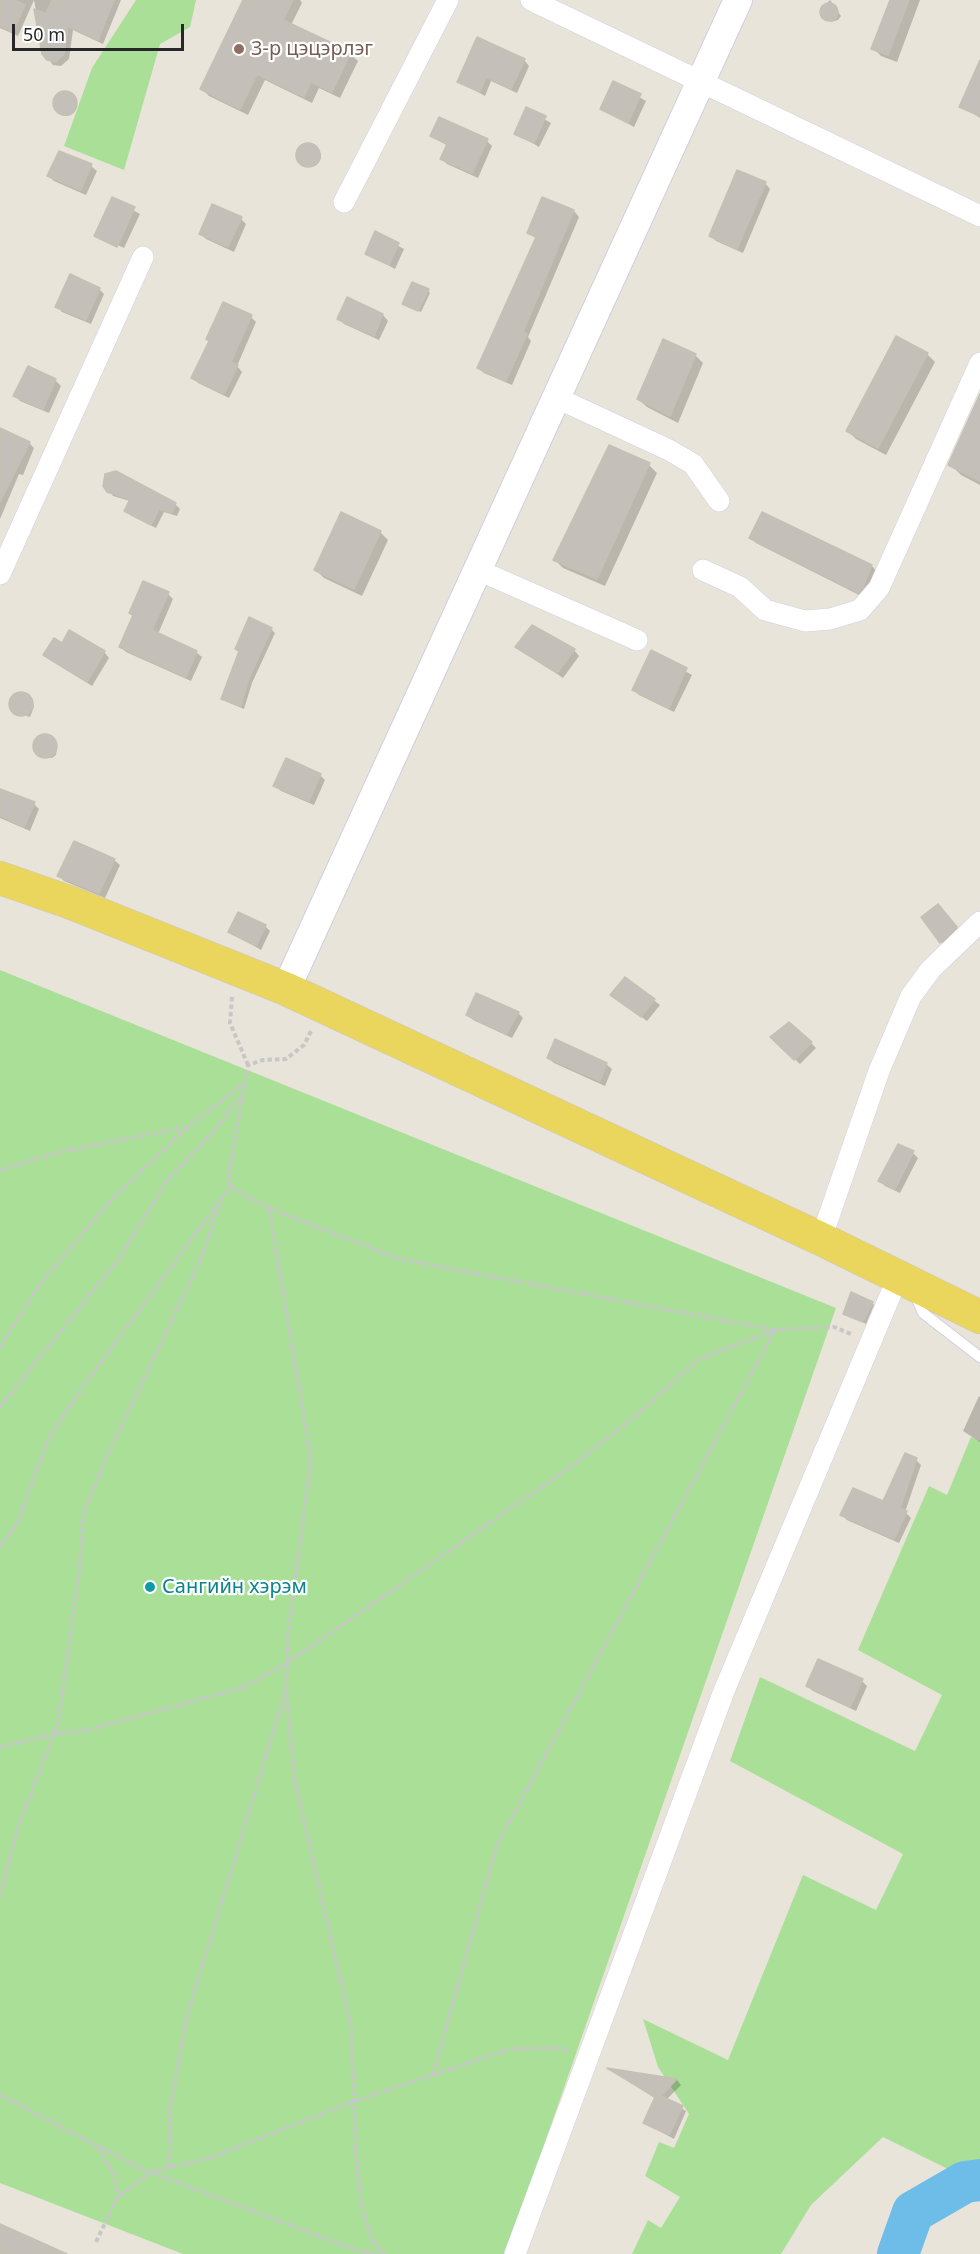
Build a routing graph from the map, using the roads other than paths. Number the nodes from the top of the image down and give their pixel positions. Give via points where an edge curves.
1 (448, 0) edge
2 (531, 0) edge
3 (738, 0) edge
4 (702, 81) junction
5 (344, 202) dead end
6 (980, 216) edge
7 (143, 256) dead end
8 (980, 363) edge
9 (557, 398) junction
10 (719, 501) dead end
11 (478, 570) junction
12 (703, 570) dead end
13 (0, 573) edge
14 (637, 640) dead end
15 (0, 878) edge
16 (980, 922) edge
17 (286, 989) junction
18 (821, 1239) junction
19 (905, 1281) junction
20 (980, 1317) edge
21 (980, 1357) edge
22 (515, 2254) edge

1 - 5 street
2 - 4 street
3 - 4 main road
4 - 6 street
4 - 9 main road
7 - 13 street
8 - 12 street via 879,588 860,610 805,621 765,610 740,587
9 - 10 street via 693,465
9 - 11 main road
11 - 14 street
11 - 17 main road
15 - 17 main road
16 - 18 street via 931,969 911,996 879,1071
17 - 18 main road
18 - 19 main road
19 - 20 main road
19 - 21 lane via 923,1313
19 - 22 street via 871,1341 724,1691

